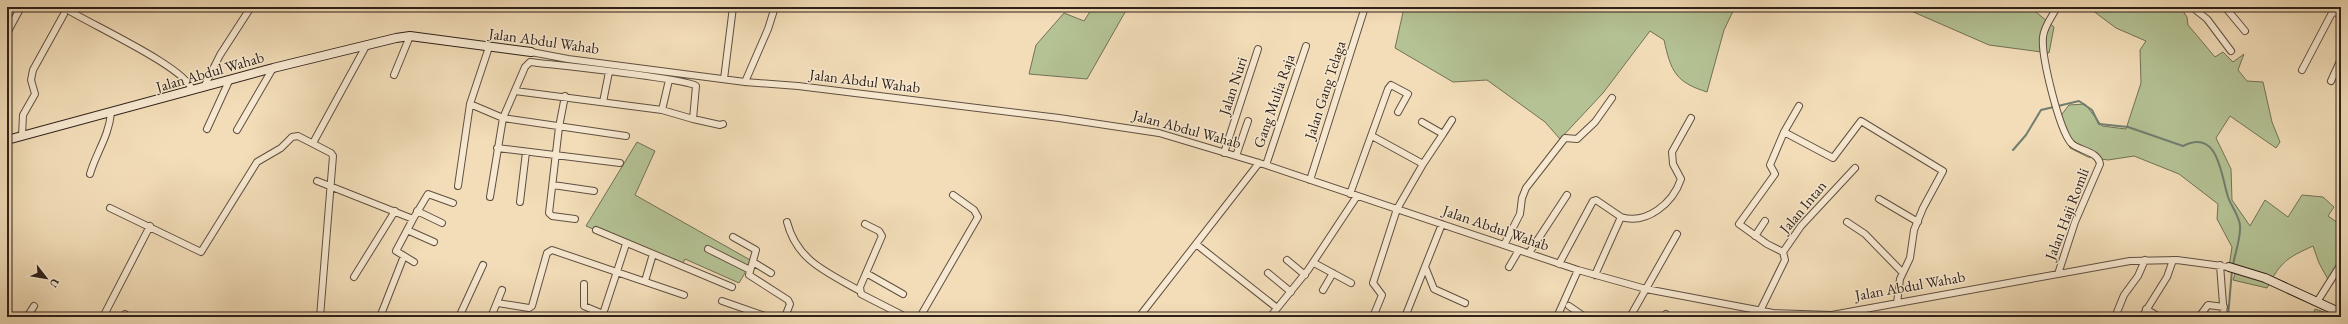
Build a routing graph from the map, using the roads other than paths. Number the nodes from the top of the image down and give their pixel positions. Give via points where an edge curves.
1 (21, 7) edge
2 (63, 7) edge
3 (251, 7) edge
4 (733, 7) edge
5 (775, 7) edge
6 (1365, 7) edge
7 (2057, 7) edge
8 (2192, 7) edge
9 (2225, 7) edge
10 (2333, 9) edge
11 (64, 14) dead end
12 (2341, 15) edge
13 (2245, 32) dead end
14 (7, 33) edge
15 (410, 36) junction
16 (366, 46) junction
17 (1306, 46) dead end
18 (2341, 46) edge
19 (490, 47) junction
20 (1258, 49) dead end
21 (2231, 51) dead end
22 (2341, 51) edge
23 (531, 52) joint
24 (2341, 59) edge
25 (274, 68) junction
26 (2302, 70) dead end
27 (609, 72) junction
28 (394, 75) dead end
29 (724, 79) junction
30 (670, 80) junction
31 (229, 81) junction
32 (2331, 81) dead end
33 (745, 82) junction
34 (204, 87) junction
35 (192, 90) junction
36 (515, 91) junction
37 (565, 96) junction
38 (1612, 98) dead end
39 (603, 102) junction
40 (470, 104) junction
41 (1799, 106) dead end
42 (662, 110) junction
43 (1398, 112) dead end
44 (111, 114) junction
45 (503, 118) junction
46 (1691, 118) dead end
47 (693, 119) junction
48 (1452, 120) dead end
49 (1248, 121) dead end
50 (1422, 122) dead end
51 (723, 124) dead end
52 (559, 127) junction
53 (207, 129) dead end
54 (237, 130) dead end
55 (1784, 132) junction
56 (1443, 134) junction
57 (22, 136) junction
58 (626, 136) dead end
59 (1372, 136) junction
60 (7, 140) edge
61 (313, 143) junction
62 (497, 148) junction
63 (526, 152) junction
64 (1224, 153) junction
65 (1236, 156) junction
66 (556, 157) junction
67 (620, 163) dead end
68 (1263, 164) junction
69 (1423, 164) junction
70 (1855, 168) dead end
71 (90, 174) dead end
72 (1310, 180) junction
73 (317, 181) dead end
74 (331, 185) junction
75 (553, 185) junction
76 (458, 186) dead end
77 (594, 191) dead end
78 (953, 195) dead end
79 (1354, 195) junction
80 (1566, 195) dead end
81 (490, 196) dead end
82 (1879, 199) dead end
83 (520, 202) dead end
84 (453, 203) dead end
85 (110, 208) dead end
86 (1397, 209) junction
87 (395, 211) junction
88 (417, 212) junction
89 (1621, 218) junction
90 (413, 219) junction
91 (575, 219) dead end
92 (1765, 221) dead end
93 (787, 222) dead end
94 (1847, 222) dead end
95 (1918, 222) junction
96 (442, 223) dead end
97 (865, 224) dead end
98 (1442, 224) junction
99 (150, 226) junction
100 (407, 230) junction
101 (596, 230) dead end
102 (1677, 234) dead end
103 (1755, 236) junction
104 (733, 237) dead end
105 (434, 242) dead end
106 (626, 244) junction
107 (1196, 244) junction
108 (1504, 245) junction
109 (708, 249) dead end
110 (1519, 250) junction
111 (1784, 252) junction
112 (1529, 253) junction
113 (653, 254) junction
114 (404, 256) junction
115 (1287, 260) dead end
116 (2145, 260) junction
117 (2172, 260) junction
118 (414, 262) dead end
119 (753, 262) junction
120 (1314, 263) junction
121 (1559, 264) junction
122 (2341, 264) edge
123 (483, 265) dead end
124 (2220, 265) junction
125 (1509, 267) dead end
126 (2233, 268) joint
127 (1426, 269) junction
128 (750, 270) junction
129 (1578, 270) junction
130 (617, 272) junction
131 (1902, 272) junction
132 (771, 273) dead end
133 (1268, 273) dead end
134 (1333, 273) junction
135 (866, 274) junction
136 (2058, 274) junction
137 (1304, 275) junction
138 (1595, 275) junction
139 (354, 277) dead end
140 (645, 281) junction
141 (1350, 283) dead end
142 (584, 284) dead end
143 (732, 286) dead end
144 (1646, 289) junction
145 (502, 290) dead end
146 (860, 290) junction
147 (1323, 290) dead end
148 (1291, 292) junction
149 (903, 294) dead end
150 (684, 295) dead end
151 (722, 301) dead end
152 (2317, 302) junction
153 (498, 303) junction
154 (1465, 303) dead end
155 (1897, 303) junction
156 (34, 306) dead end
157 (1569, 306) dead end
158 (2224, 307) junction
159 (1277, 308) junction
160 (2146, 309) junction
161 (1760, 311) junction
162 (2341, 313) edge
163 (602, 315) edge
164 (758, 315) edge
165 (765, 316) dead end
166 (1271, 316) edge
167 (27, 317) edge
168 (104, 317) edge
169 (320, 317) edge
170 (380, 317) edge
171 (459, 317) edge
172 (491, 317) edge
173 (785, 317) edge
174 (906, 317) edge
175 (920, 317) edge
176 (1141, 317) edge
177 (1373, 317) edge
178 (1405, 317) edge
179 (1557, 317) edge
180 (1585, 317) edge
181 (1630, 317) edge
182 (2115, 317) edge
183 (2142, 317) edge
184 (2159, 317) edge
185 (2199, 317) edge
186 (2224, 317) edge

1 - 14 street
2 - 35 street via 165,64 185,78
3 - 34 street via 220,55
4 - 29 street
5 - 33 street via 768,30
6 - 72 street, Jalan Gang Telaga
7 - 136 street, Jalan Haji Romli via 2047,24 2043,39 2056,108 2071,143 2096,156 2100,164 2075,222
8 - 21 street via 2207,19
9 - 13 street
10 - 12 street
10 - 26 street
11 - 57 street via 33,70 35,94 23,115
15 - 16 street, Jalan Abdul Wahab
15 - 19 street, Jalan Abdul Wahab
15 - 28 street
16 - 25 street, Jalan Abdul Wahab
16 - 61 street
17 - 68 street, Gang Mulia Raja
18 - 22 street
19 - 23 street, Jalan Abdul Wahab
19 - 40 street
20 - 64 street, Jalan Nuri
23 - 29 street, Jalan Abdul Wahab
24 - 32 street
25 - 31 street, Jalan Abdul Wahab
25 - 54 street
27 - 30 street
27 - 36 street via 530,62 525,67
27 - 39 street
29 - 33 street, Jalan Abdul Wahab
30 - 42 street
30 - 47 street via 696,86
31 - 34 street, Jalan Abdul Wahab
31 - 53 street
33 - 64 street, Jalan Abdul Wahab via 798,86 1114,125 1172,136
34 - 35 street, Jalan Abdul Wahab
35 - 44 street, Jalan Abdul Wahab
36 - 37 street
36 - 45 street
37 - 39 street
37 - 52 street
38 - 108 street via 1595,122 1577,139 1565,138 1530,181 1522,198 1520,214
39 - 42 street
40 - 45 street
40 - 76 street
41 - 55 street
42 - 47 street
43 - 59 street via 1408,94 1391,85
44 - 57 street, Jalan Abdul Wahab
44 - 71 street via 108,132 94,158
45 - 52 street
45 - 62 street
46 - 89 street via 1672,152 1673,164 1681,179 1676,188 1651,215 1634,220
47 - 51 street via 720,126
48 - 56 street
49 - 65 street
50 - 56 street
52 - 58 street
52 - 66 street
55 - 95 street via 1833,158 1861,121 1940,169 1942,176 1927,200
55 - 103 street via 1770,165 1774,174 1739,224
56 - 69 street
57 - 60 street, Jalan Abdul Wahab
59 - 69 street
59 - 79 street
61 - 74 street via 332,154
61 - 99 street via 298,136 292,137 281,148 257,162 201,252
62 - 63 street
62 - 81 street
63 - 66 street
63 - 83 street
64 - 65 street, Jalan Abdul Wahab
65 - 68 street, Jalan Abdul Wahab
66 - 67 street
66 - 75 street
68 - 72 street, Jalan Abdul Wahab
68 - 107 street, Gang Mulia Raja
69 - 86 street
70 - 111 street, Jalan Intan via 1800,226
72 - 79 street, Jalan Abdul Wahab
73 - 74 street
74 - 87 street
74 - 169 street
75 - 77 street
75 - 91 street via 549,213 552,216
78 - 175 street via 974,210 978,217
79 - 86 street, Jalan Abdul Wahab
79 - 120 street
80 - 112 street
82 - 95 street
84 - 88 street via 428,194
85 - 99 street
86 - 98 street, Jalan Abdul Wahab
86 - 177 street via 1373,283 1382,295
87 - 90 street
87 - 139 street
88 - 90 street
88 - 96 street
89 - 121 street via 1596,200 1593,201
89 - 138 street
90 - 100 street
92 - 103 street
93 - 146 street via 800,252 814,264
94 - 131 street via 1864,234
95 - 131 street via 1910,258
97 - 135 street via 879,231 882,236
98 - 108 street, Jalan Abdul Wahab
98 - 127 street
99 - 168 street
100 - 105 street
100 - 114 street via 396,251
101 - 106 street
102 - 144 street
103 - 111 street
104 - 119 street via 756,250
106 - 113 street
106 - 130 street
107 - 159 street
107 - 176 street, Gang Mulia Raja
108 - 110 street, Jalan Abdul Wahab
109 - 128 street
110 - 112 street, Jalan Abdul Wahab
110 - 125 street
111 - 161 street, Jalan Intan via 1785,260
112 - 121 street, Jalan Abdul Wahab
113 - 140 street
113 - 143 street
114 - 118 street
114 - 170 street
115 - 137 street
116 - 117 street, Jalan Abdul Wahab
116 - 136 street, Jalan Abdul Wahab
116 - 182 street via 2138,276 2124,295
117 - 124 street, Jalan Abdul Wahab
117 - 160 street via 2167,277
119 - 128 street
119 - 132 street
120 - 134 street
120 - 137 street
121 - 129 street, Jalan Abdul Wahab
122 - 152 street
123 - 171 street
124 - 126 street, Jalan Abdul Wahab
124 - 158 street
126 - 152 street, Jalan Abdul Wahab via 2265,278
127 - 154 street via 1436,290
127 - 178 street
128 - 173 street via 749,275 752,279 788,300 790,304
129 - 138 street, Jalan Abdul Wahab
129 - 179 street
130 - 140 street
130 - 153 street via 550,251 529,308
130 - 163 street
131 - 155 street
133 - 148 street
134 - 141 street
134 - 147 street
135 - 146 street
135 - 149 street
136 - 155 street, Jalan Abdul Wahab
137 - 148 street
138 - 144 street, Jalan Abdul Wahab
140 - 150 street
142 - 163 street via 584,306
144 - 161 street, Jalan Abdul Wahab
144 - 181 street
145 - 153 street
146 - 174 street via 861,294
148 - 159 street
151 - 164 street
152 - 162 street, Jalan Abdul Wahab
153 - 172 street
155 - 161 street, Jalan Abdul Wahab via 1828,315
156 - 167 street
157 - 180 street
158 - 185 street via 2208,305
158 - 186 street
159 - 166 street
160 - 183 street
160 - 184 street
164 - 165 street

